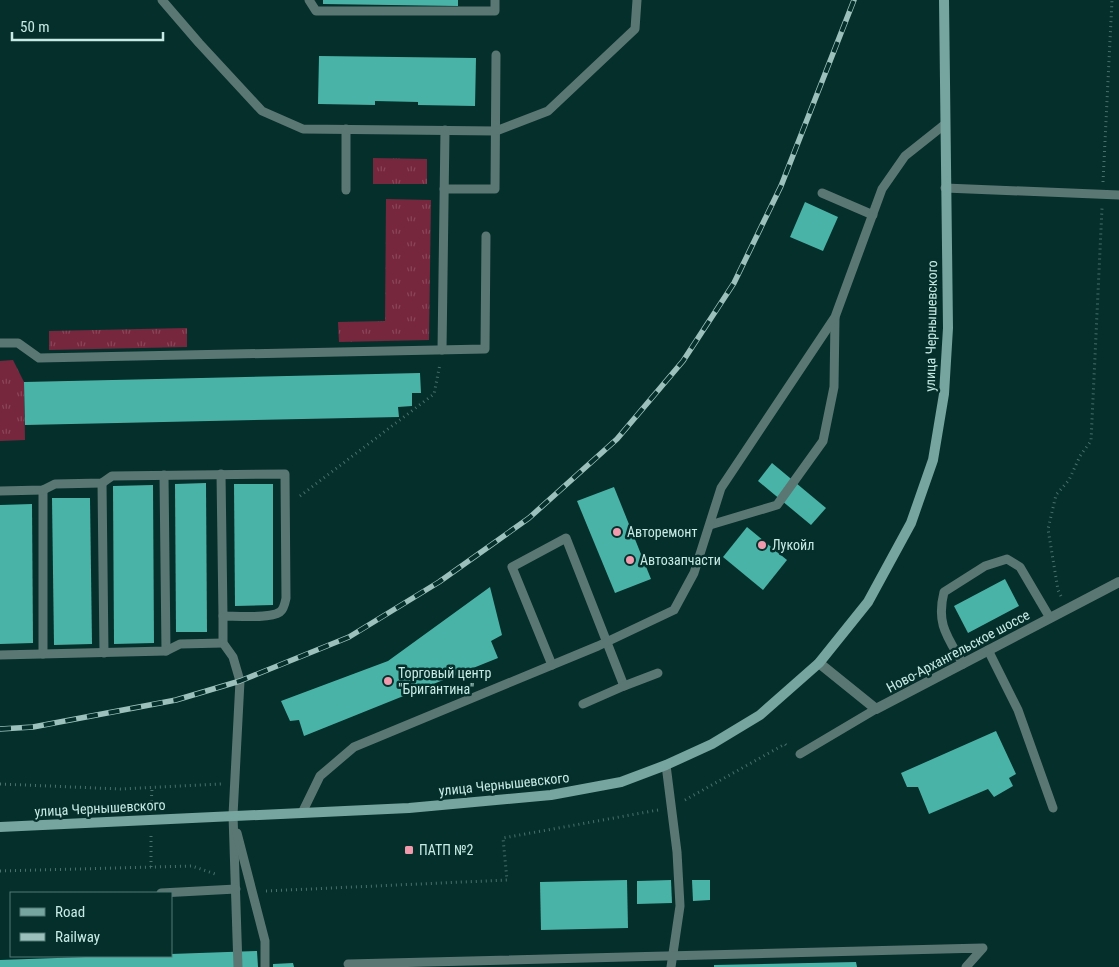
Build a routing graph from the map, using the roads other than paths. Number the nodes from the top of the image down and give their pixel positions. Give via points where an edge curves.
1 (162, 0) edge
2 (309, 0) edge
3 (495, 0) edge
4 (637, 0) edge
5 (944, 0) edge
6 (496, 55) dead end
7 (944, 125) junction
8 (346, 129) junction
9 (444, 130) junction
10 (496, 131) junction
11 (945, 188) junction
12 (444, 189) junction
13 (346, 190) dead end
14 (822, 193) dead end
15 (1119, 195) edge
16 (873, 215) junction
17 (486, 236) dead end
18 (835, 317) junction
19 (0, 343) edge
20 (442, 350) junction
21 (221, 474) junction
22 (164, 475) junction
23 (102, 482) junction
24 (43, 490) junction
25 (0, 491) edge
26 (710, 525) junction
27 (1119, 582) edge
28 (223, 616) junction
29 (1050, 618) junction
30 (607, 642) junction
31 (223, 643) junction
32 (988, 650) junction
33 (166, 651) junction
34 (104, 653) junction
35 (43, 654) junction
36 (0, 656) edge
37 (819, 663) junction
38 (962, 664) junction
39 (552, 665) junction
40 (658, 673) dead end
41 (624, 686) junction
42 (584, 704) dead end
43 (876, 710) junction
44 (800, 754) road end
45 (666, 766) junction
46 (1054, 808) dead end
47 (302, 813) junction
48 (233, 815) junction
49 (0, 827) edge
50 (236, 885) junction
51 (170, 892) edge
52 (673, 955) junction
53 (348, 964) dead end
54 (238, 967) edge
55 (265, 967) edge
56 (671, 967) edge
57 (966, 967) edge

1 - 8 lane via 262,111 303,129
2 - 3 lane via 316,11 495,11
4 - 10 lane via 635,29 548,111
5 - 7 main road, улица Чернышевского
6 - 10 lane
7 - 11 main road, улица Чернышевского
7 - 16 lane via 905,156 882,189
8 - 9 lane
8 - 13 lane
9 - 10 lane
9 - 12 lane
10 - 12 lane via 495,189
11 - 15 lane
11 - 37 main road, улица Чернышевского via 948,328 944,394 933,460 911,522 868,602
12 - 20 lane
14 - 16 lane
16 - 18 lane
17 - 20 lane via 485,349
18 - 26 lane via 721,488
18 - 26 lane via 834,387 824,441 777,505
19 - 20 lane via 18,343 39,358
21 - 22 lane
21 - 28 lane
21 - 28 lane via 285,474 286,508 284,607 271,615
22 - 23 lane via 112,476
22 - 33 lane
23 - 24 lane via 55,484
23 - 34 lane
24 - 25 lane
24 - 35 lane
26 - 30 lane via 694,573 674,610
27 - 29 street, Ново-Архангельское шоссе
28 - 31 lane
29 - 32 street, Ново-Архангельское шоссе
29 - 38 lane via 1020,567 1007,559 985,566 944,592 940,611 944,631
30 - 39 lane
30 - 39 lane via 566,538 512,566
30 - 41 lane
31 - 33 lane via 180,644
31 - 48 lane via 233,657 240,681
32 - 38 street, Ново-Архангельское шоссе
32 - 46 lane via 1018,710
33 - 34 lane
34 - 35 lane
35 - 36 lane
37 - 43 street
37 - 45 main road, улица Чернышевского via 760,715 712,744
38 - 43 street, Ново-Архангельское шоссе
39 - 47 lane via 354,747 320,776
40 - 41 lane
41 - 42 lane
43 - 44 lane
45 - 47 main road, улица Чернышевского via 621,782 551,796
45 - 52 lane via 680,906
47 - 48 main road, улица Чернышевского
48 - 49 main road, улица Чернышевского
48 - 50 lane
48 - 55 lane via 265,941
50 - 51 lane
50 - 54 lane
52 - 53 lane
52 - 56 lane
52 - 57 lane via 983,948

